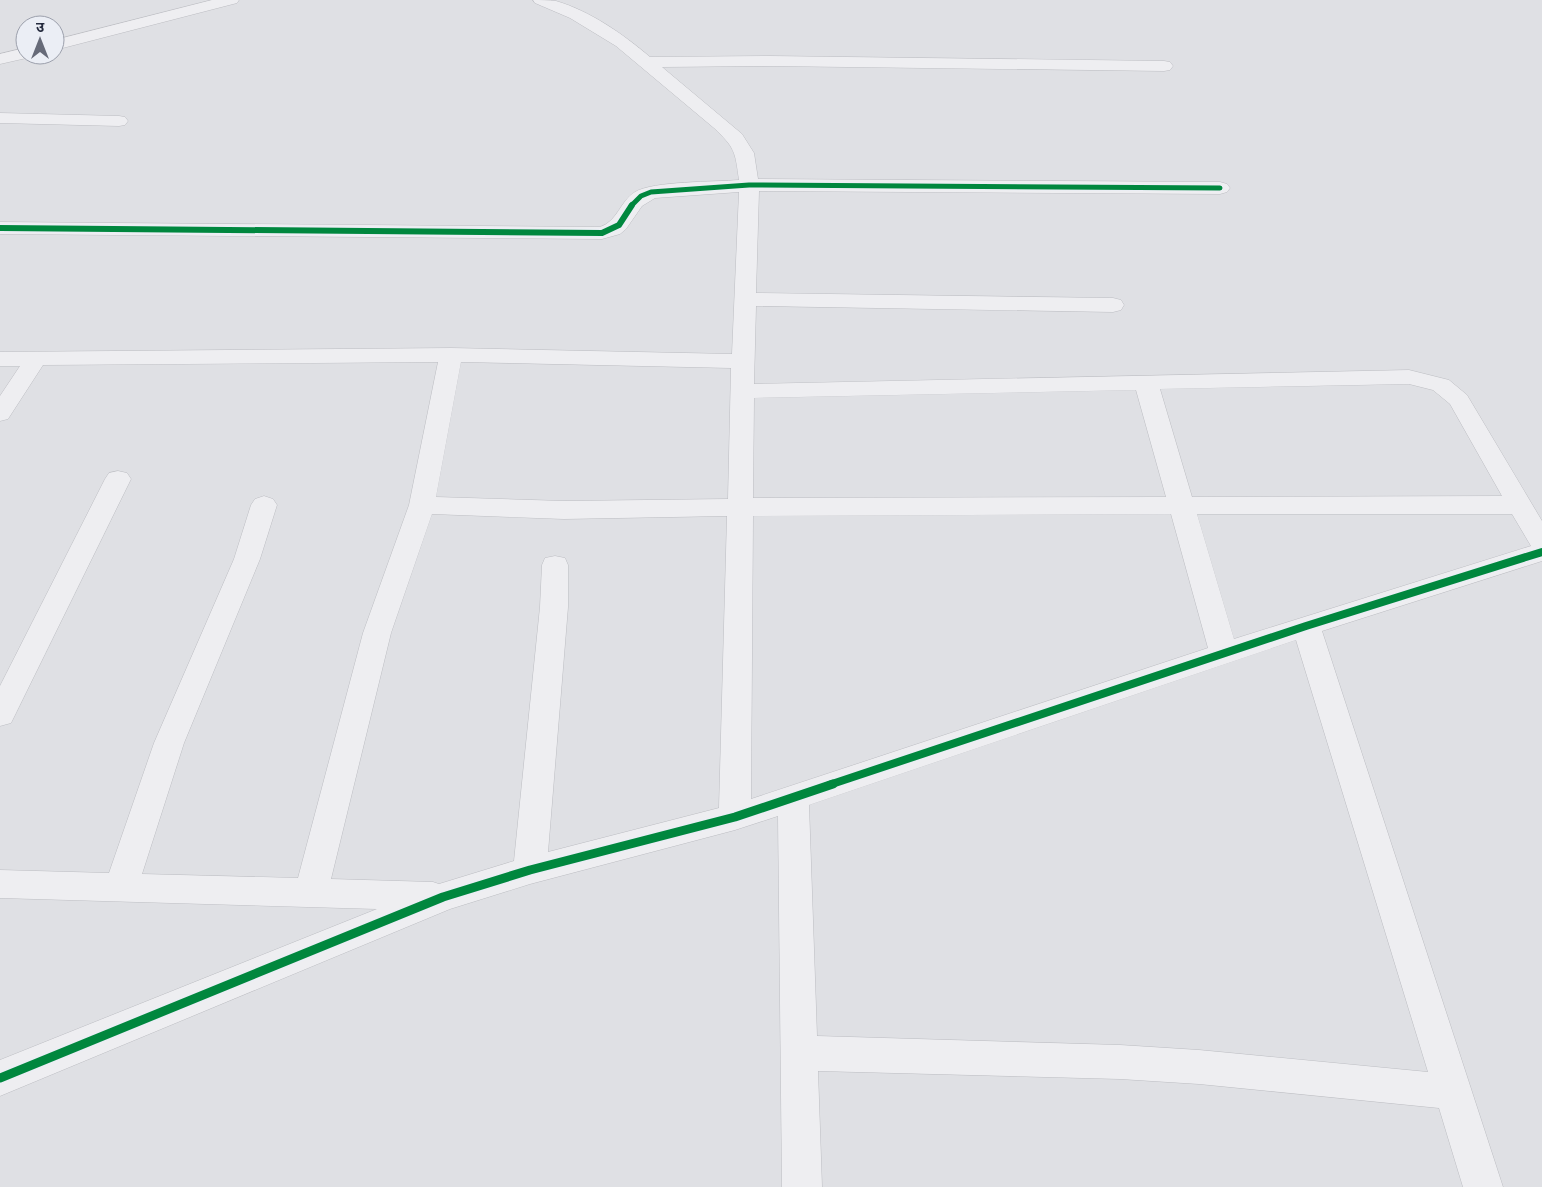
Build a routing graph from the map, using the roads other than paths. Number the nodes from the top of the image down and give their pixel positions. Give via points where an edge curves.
1 (231, 0) edge
2 (541, 0) edge
3 (65, 42) edge
4 (15, 55) edge
5 (0, 59) edge
6 (646, 62) junction
7 (1164, 66) dead end
8 (0, 118) edge
9 (120, 121) dead end
10 (750, 185) junction
11 (1220, 188) dead end
12 (0, 228) edge
13 (746, 299) junction
14 (1113, 305) dead end
15 (451, 355) junction
16 (0, 359) edge
17 (36, 359) junction
18 (744, 361) junction
19 (1146, 383) junction
20 (743, 391) junction
21 (0, 414) edge
22 (118, 479) dead end
23 (422, 504) junction
24 (264, 505) dead end
25 (1520, 505) junction
26 (742, 507) junction
27 (1181, 507) junction
28 (1542, 543) edge
29 (1542, 552) edge
30 (555, 565) dead end
31 (1306, 626) junction
32 (1224, 654) junction
33 (0, 715) edge
34 (793, 797) junction
35 (735, 817) junction
36 (530, 870) junction
37 (0, 884) edge
38 (121, 887) junction
39 (311, 893) junction
40 (443, 897) junction
41 (799, 1052) junction
42 (0, 1078) edge
43 (1453, 1092) junction
44 (802, 1187) edge
45 (1482, 1187) edge

1 - 3 street
2 - 6 street via 576,15 622,42
4 - 5 street
6 - 7 street
6 - 10 street via 735,138 745,153
8 - 9 street
10 - 11 street
10 - 12 street via 650,192 633,202 614,230 602,233
10 - 13 street
13 - 14 street
13 - 18 street
15 - 17 street
15 - 18 street
15 - 23 street
16 - 17 street
17 - 21 street
18 - 20 street
19 - 20 street
19 - 25 street via 1409,377 1441,385 1459,400
19 - 27 street
20 - 26 street
22 - 33 street
23 - 26 street via 564,510
23 - 39 street via 378,633
24 - 38 street via 247,559 169,743
25 - 27 street
25 - 28 street
26 - 27 street
26 - 35 street
27 - 32 street
29 - 31 street
30 - 36 street
31 - 32 street
31 - 43 street
32 - 34 street
34 - 35 street
34 - 41 street
35 - 36 street
36 - 40 street
37 - 38 street
38 - 39 street
39 - 40 street
40 - 42 street
41 - 43 street via 1180,1066
41 - 44 street
43 - 45 street

